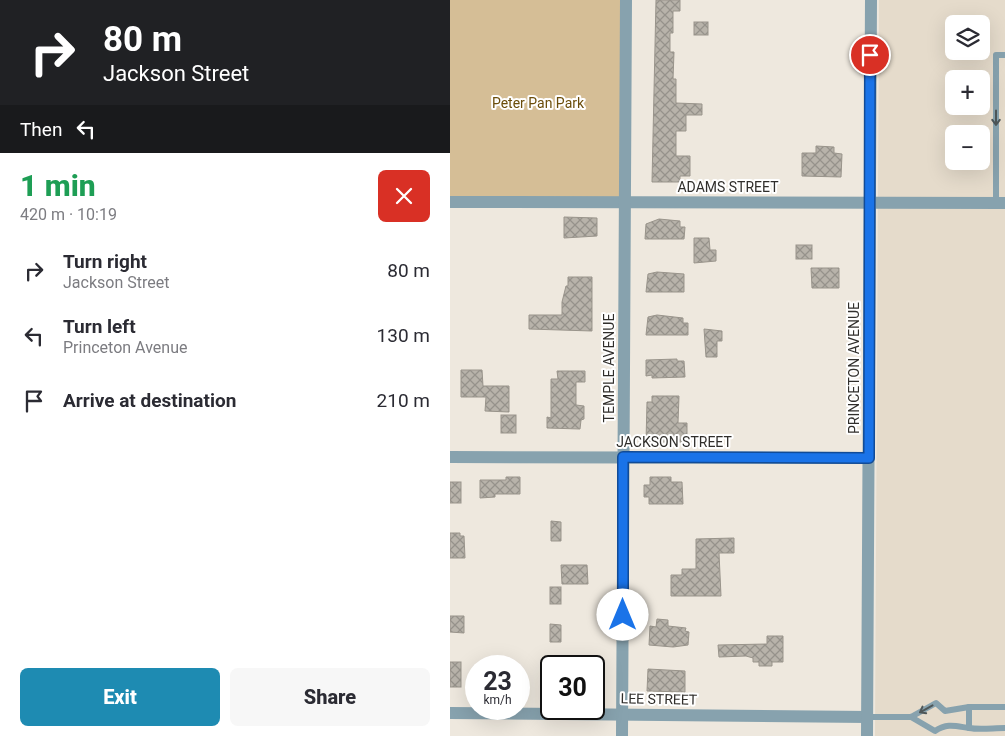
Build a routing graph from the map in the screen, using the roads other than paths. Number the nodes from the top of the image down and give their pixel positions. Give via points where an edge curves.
1 (626, 0) edge
2 (871, 0) edge
3 (1005, 55) edge
4 (450, 202) edge
5 (625, 202) junction
6 (870, 203) junction
7 (1000, 203) edge
8 (450, 457) edge
9 (623, 457) junction
10 (869, 458) junction
11 (1005, 706) edge
12 (969, 707) junction
13 (450, 713) edge
14 (622, 713) junction
15 (868, 718) junction
16 (911, 718) junction
17 (969, 728) junction
18 (1005, 728) edge
19 (622, 736) edge
20 (867, 736) edge

1 - 5 street, TEMPLE AVENUE
2 - 6 street, PRINCETON AVENUE
3 -> 7 lane via 996,55
4 - 5 street, ADAMS STREET
5 - 6 street, ADAMS STREET
5 - 9 street, TEMPLE AVENUE
6 - 7 street, ADAMS STREET
6 - 10 street, PRINCETON AVENUE
8 - 9 street, JACKSON STREET
9 - 10 street, JACKSON STREET
9 - 14 street, TEMPLE AVENUE
10 - 15 street, PRINCETON AVENUE
11 - 12 lane
12 -> 16 lane via 945,711 936,704
12 - 17 lane
13 - 14 street, LEE STREET
14 - 15 street, LEE STREET
14 - 19 street, TEMPLE AVENUE
15 - 16 lane
15 - 20 street, PRINCETON AVENUE
16 - 17 lane via 935,731 944,725
17 - 18 lane

